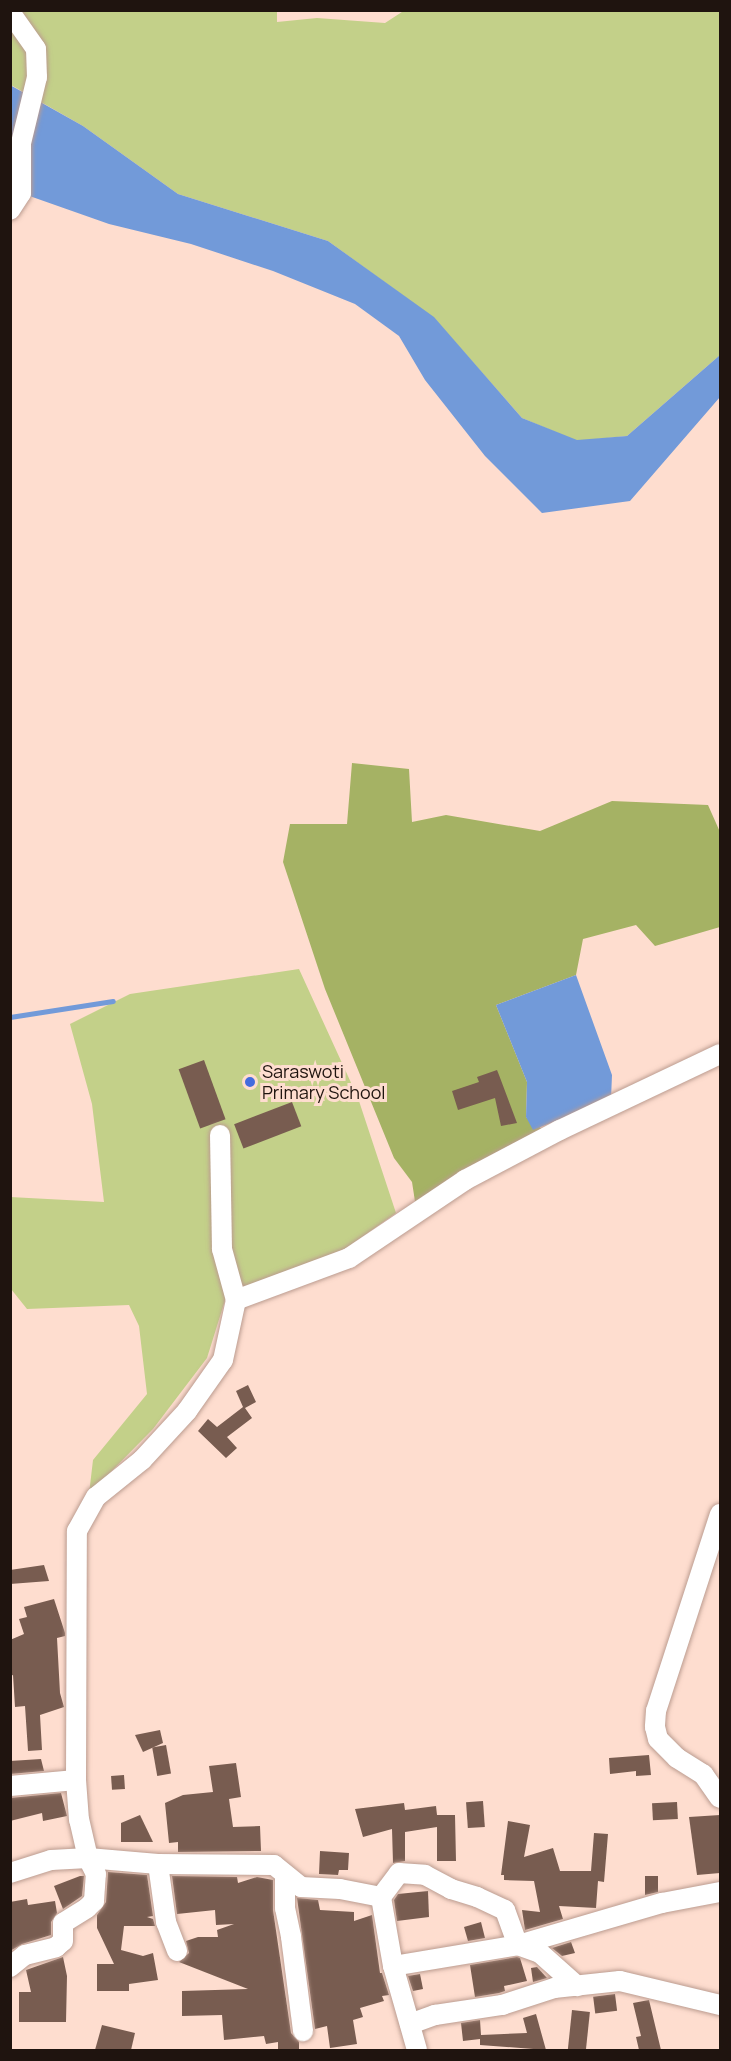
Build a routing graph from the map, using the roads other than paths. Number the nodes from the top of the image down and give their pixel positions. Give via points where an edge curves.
1 (10, 12) edge
2 (10, 210) edge
3 (720, 1054) edge
4 (220, 1135) dead end
5 (236, 1300) junction
6 (720, 1514) edge
7 (76, 1780) junction
8 (10, 1786) edge
9 (720, 1798) edge
10 (88, 1858) junction
11 (158, 1864) junction
12 (10, 1873) edge
13 (285, 1876) junction
14 (720, 1892) edge
15 (381, 1897) junction
16 (518, 1945) junction
17 (177, 1951) dead end
18 (393, 1966) junction
19 (10, 1967) edge
20 (577, 1986) junction
21 (720, 2005) edge
22 (410, 2025) junction
23 (303, 2031) dead end
24 (417, 2050) edge

1 - 2 street via 36,50 37,77 21,143 21,193
3 - 5 street via 465,1180 350,1258
4 - 5 street via 222,1249
5 - 7 street via 223,1360 187,1411 142,1460 96,1497 77,1531
6 - 9 street via 656,1711 655,1727 658,1739 677,1758 703,1774
7 - 8 street
7 - 10 street via 79,1820
10 - 11 street
10 - 12 street via 51,1860
10 - 19 street via 96,1874 94,1901 63,1923 63,1941 56,1947 25,1955
11 - 13 street via 274,1865
11 - 17 street via 166,1922
13 - 15 street via 301,1887
13 - 23 street via 285,1908
14 - 16 street via 662,1903
15 - 16 street via 399,1874 425,1875 505,1910
15 - 18 street
16 - 18 street
16 - 20 street via 540,1953
18 - 22 street
20 - 21 street via 620,1981
20 - 22 street via 554,1988 502,2006 435,2015
22 - 24 street

